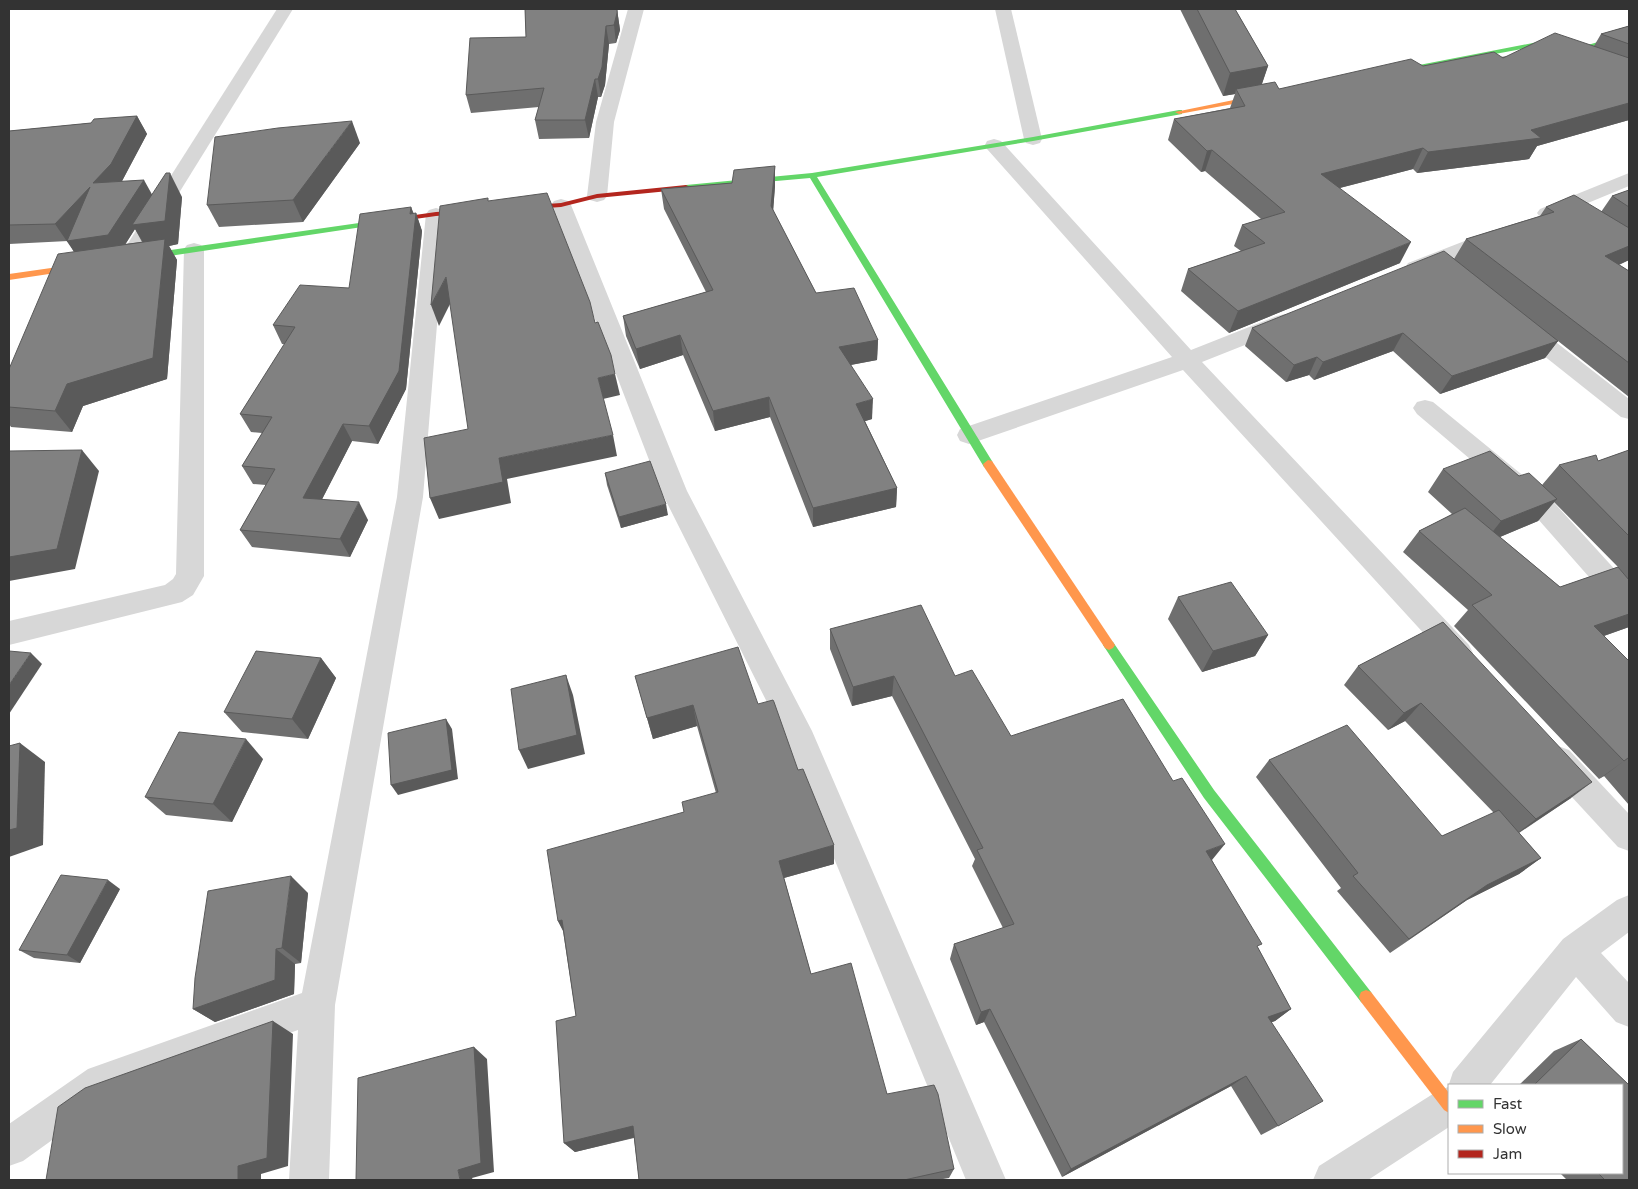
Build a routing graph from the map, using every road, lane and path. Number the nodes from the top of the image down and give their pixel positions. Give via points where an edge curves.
1 (284, 9) edge
2 (636, 9) edge
3 (1003, 9) edge
4 (1629, 35) edge
5 (1567, 53) junction
6 (1594, 64) edge
7 (1373, 75) edge
8 (1276, 93) edge
9 (1032, 139) junction
10 (994, 145) junction
11 (812, 175) junction
12 (1629, 179) edge
13 (597, 196) junction
14 (561, 205) junction
15 (436, 214) junction
16 (194, 249) junction
17 (124, 260) joint
18 (101, 263) edge
19 (1400, 274) edge
20 (9, 277) edge
21 (1307, 312) edge
22 (1506, 314) edge
23 (1187, 360) junction
24 (1425, 408) dead end
25 (1629, 411) edge
26 (969, 435) junction
27 (1629, 602) edge
28 (9, 633) edge
29 (1473, 668) edge
30 (1541, 741) edge
31 (1629, 836) edge
32 (1629, 912) edge
33 (1575, 950) junction
34 (317, 1005) junction
35 (1629, 1009) edge
36 (1467, 1084) edge
37 (1448, 1104) edge
38 (1448, 1106) edge
39 (9, 1148) edge
40 (309, 1180) edge
41 (986, 1180) edge
42 (1333, 1180) edge

1 - 17 street
2 - 13 street via 605,122
3 - 9 street
4 - 5 street
5 - 6 street
5 - 7 street via 1538,44
8 - 9 street
9 - 10 street
10 - 11 street
10 - 23 street
11 - 13 street
11 - 26 street
12 - 19 street via 1571,212 1518,225 1444,265
13 - 14 street
14 - 15 street
14 - 41 street via 674,491 797,731
15 - 16 street
15 - 34 street via 410,497
16 - 17 street
16 - 28 street via 190,576 183,587 172,594
18 - 20 street
21 - 23 street
22 - 25 street
23 - 26 street
23 - 29 street
24 - 27 street via 1539,503
26 - 37 street via 1209,794
30 - 31 street
32 - 33 street
33 - 35 street
33 - 36 street
34 - 39 street via 101,1082
34 - 40 street
38 - 42 street

